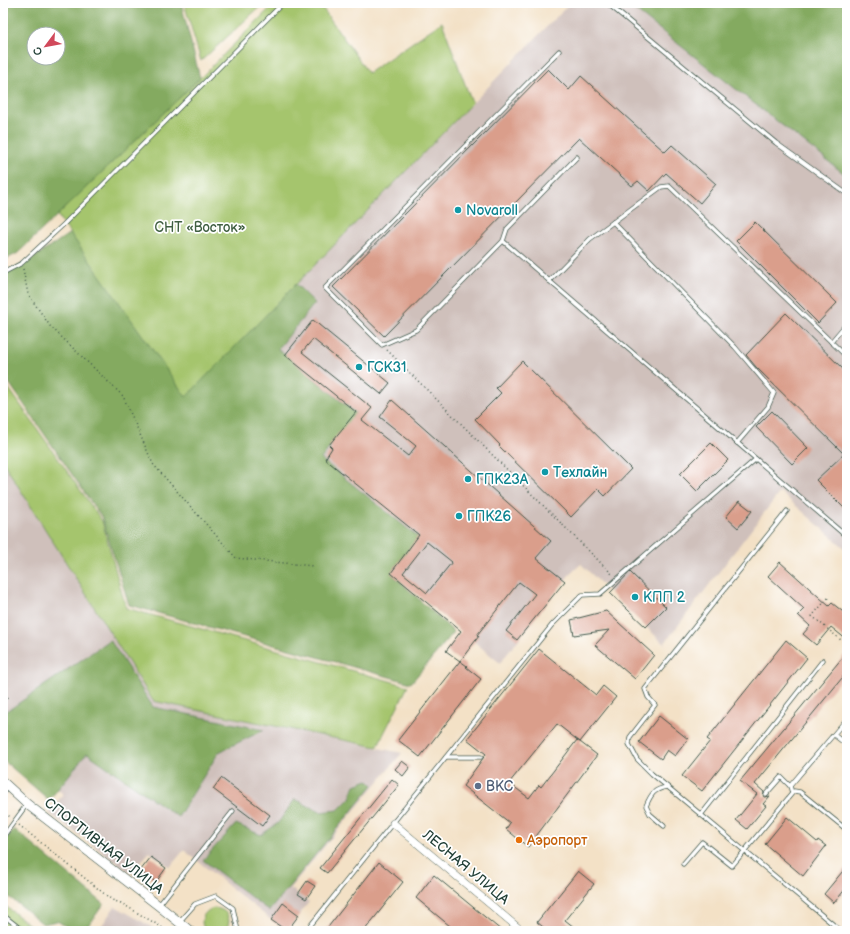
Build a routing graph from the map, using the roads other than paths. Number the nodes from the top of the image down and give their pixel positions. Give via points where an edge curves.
1 (283, 3) edge
2 (607, 3) edge
3 (559, 51) dead end
4 (577, 157) dead end
5 (847, 194) edge
6 (613, 222) junction
7 (503, 241) junction
8 (3, 273) edge
9 (549, 281) junction
10 (847, 323) edge
11 (831, 342) junction
12 (847, 357) edge
13 (737, 443) junction
14 (756, 459) junction
15 (787, 511) dead end
16 (847, 537) edge
17 (824, 660) dead end
18 (845, 721) dead end
19 (834, 735) junction
20 (847, 745) edge
21 (446, 757) junction
22 (481, 757) dead end
23 (3, 782) edge
24 (790, 786) junction
25 (667, 787) junction
26 (792, 793) junction
27 (766, 794) dead end
28 (27, 804) junction
29 (232, 811) dead end
30 (701, 815) junction
31 (393, 823) junction
32 (664, 826) dead end
33 (847, 830) edge
34 (3, 837) edge
35 (744, 851) junction
36 (683, 864) dead end
37 (159, 906) junction
38 (3, 915) edge
39 (179, 922) junction
40 (22, 930) dead end
41 (190, 931) edge
42 (238, 931) edge
43 (306, 931) edge
44 (522, 931) edge
45 (841, 931) edge

1 - 8 lane via 64,224 22,263
2 - 5 lane via 776,143
3 - 7 lane via 325,288 382,345 416,330
4 - 7 lane via 507,229
6 - 9 lane via 590,239
6 - 11 lane via 661,186 669,186
6 - 13 lane via 735,347 774,393 768,407
7 - 9 lane
9 - 13 lane
10 - 11 lane
11 - 12 lane
13 - 14 lane
14 - 16 lane
14 - 21 lane via 600,594 582,595 552,625
15 - 25 lane via 645,689 655,705 630,737 629,744 637,759
17 - 30 lane
18 - 19 lane
19 - 20 lane
19 - 24 lane
21 - 22 lane
21 - 31 lane
23 - 28 street, СПОРТИВНАЯ УЛИЦА
24 - 26 lane
24 - 27 lane via 780,777
25 - 30 lane
25 - 32 lane via 659,788 651,795 646,806 650,814
26 - 33 lane via 800,792
26 - 35 lane
28 - 34 lane
28 - 37 street, СПОРТИВНАЯ УЛИЦА
29 - 37 lane
30 - 35 lane
31 - 43 lane
31 - 44 street, ЛЕСНАЯ УЛИЦА
35 - 36 lane via 732,866 702,842
35 - 45 lane
37 - 39 street, СПОРТИВНАЯ УЛИЦА
38 - 40 lane
39 - 41 street, СПОРТИВНАЯ УЛИЦА
39 - 42 lane via 195,904 216,896 233,908

